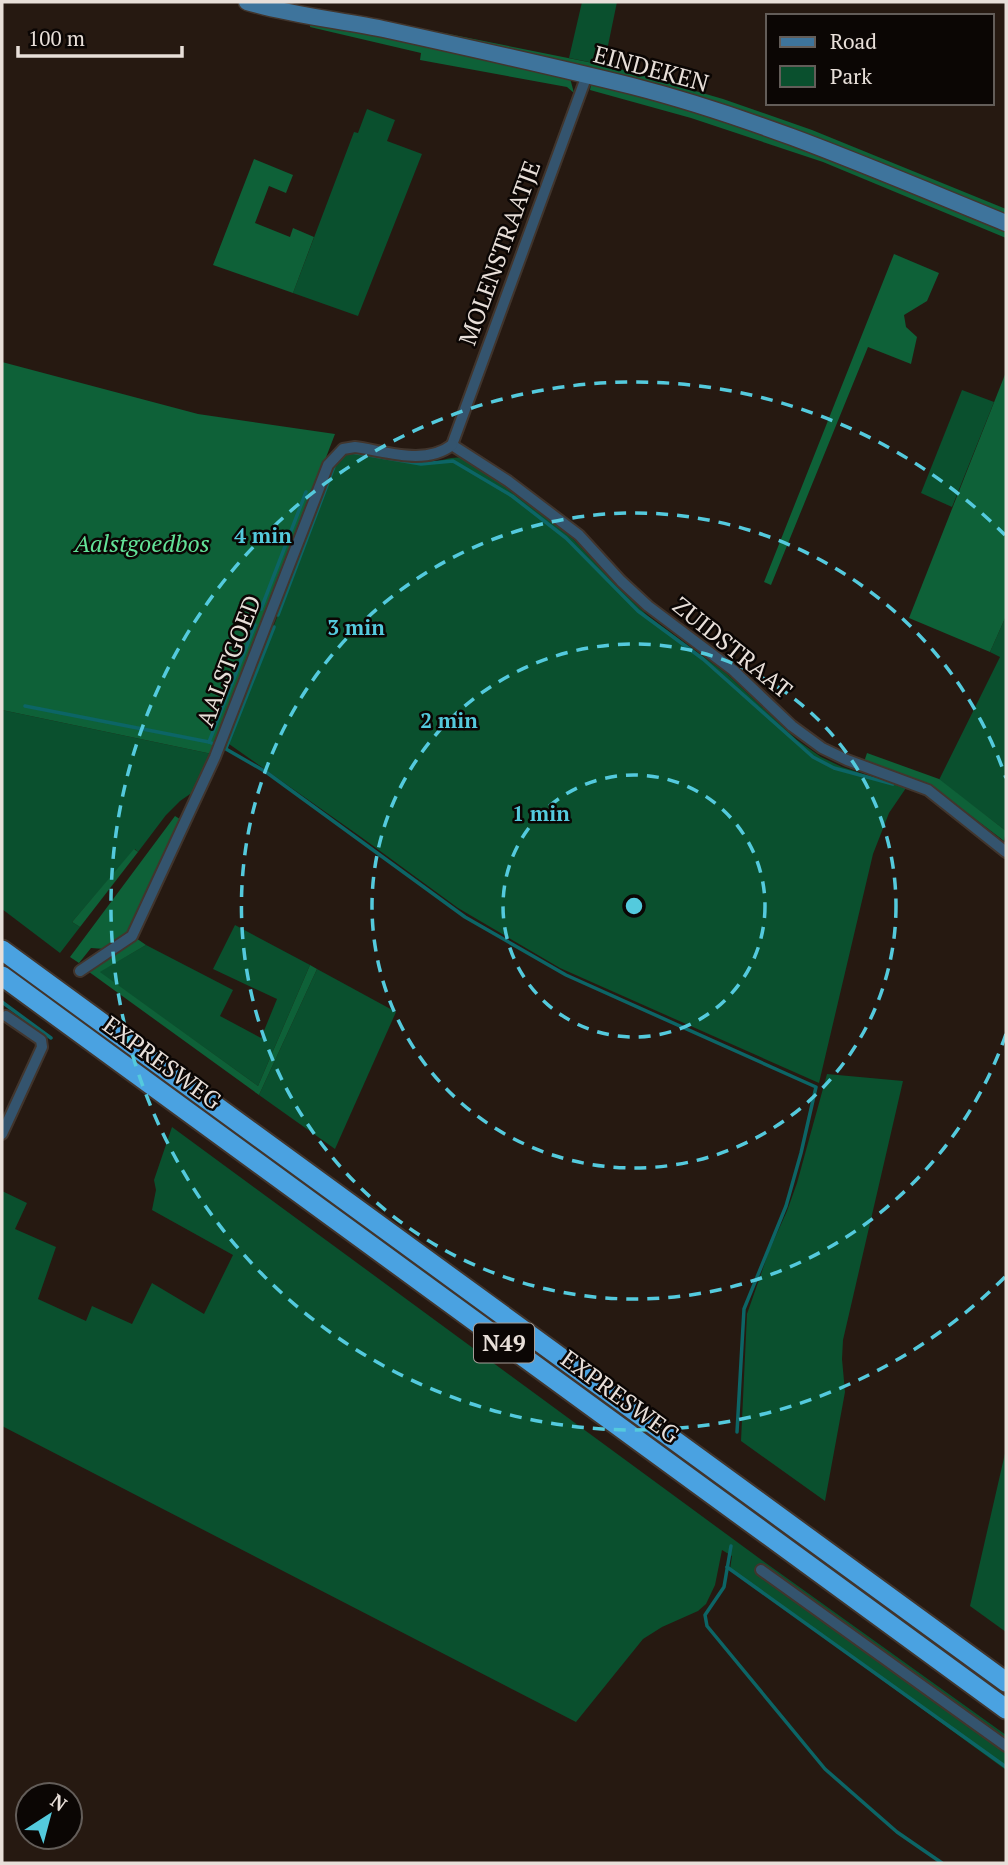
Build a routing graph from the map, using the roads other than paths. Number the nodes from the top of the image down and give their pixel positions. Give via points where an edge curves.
1 (247, 2) edge
2 (269, 5) edge
3 (587, 75) junction
4 (1006, 223) edge
5 (452, 445) junction
6 (1006, 852) edge
7 (2, 950) edge
8 (80, 971) dead end
9 (2, 976) edge
10 (6, 1016) dead end
11 (2, 1134) edge
12 (761, 1570) dead end
13 (1006, 1682) edge
14 (1006, 1709) edge
15 (1006, 1746) edge

1 - 2 street, EINDEKEN
2 - 3 street, EINDEKEN
3 - 4 street, EINDEKEN via 778,132
3 - 5 street, MOLENSTRAATJE
5 - 6 street, ZUIDSTRAAT via 579,534 648,606 733,670 822,748 928,790
5 - 8 street, AALSTGOED via 426,456 355,447 333,457 215,757 132,936
7 - 13 highway, EXPRESWEG / N49
9 - 14 highway, EXPRESWEG / N49
10 - 11 street via 41,1041 42,1047
12 - 15 street

